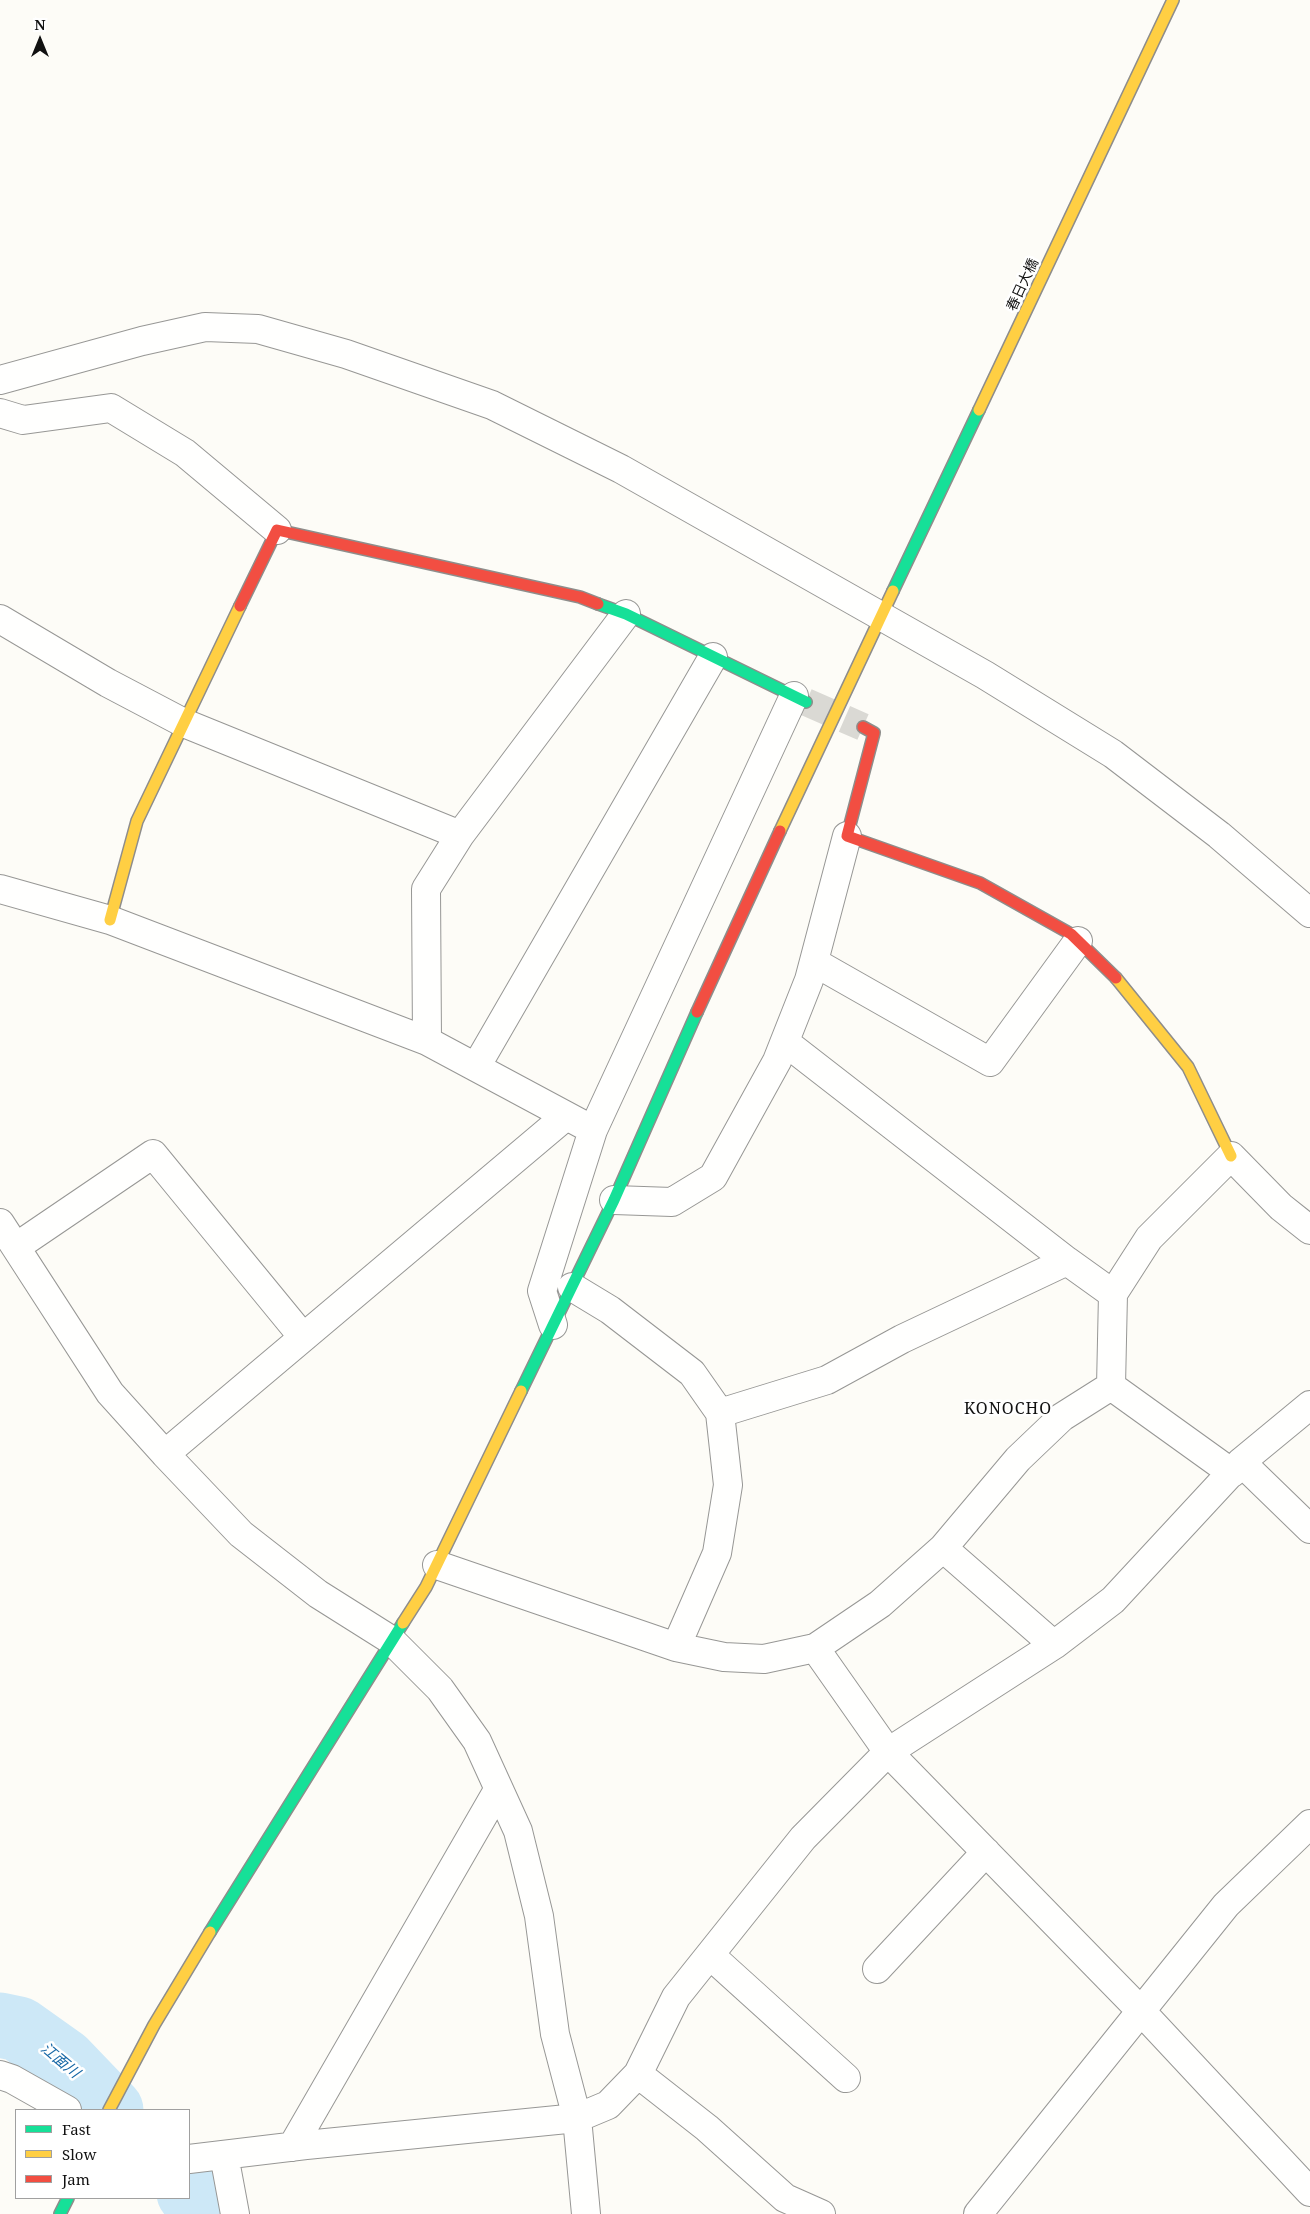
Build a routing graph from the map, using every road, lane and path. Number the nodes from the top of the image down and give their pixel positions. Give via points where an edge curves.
1 (1173, 0) edge
2 (0, 380) edge
3 (0, 413) edge
4 (277, 530) junction
5 (626, 614) junction
6 (881, 618) junction
7 (0, 619) edge
8 (713, 657) junction
9 (800, 699) joint
10 (184, 723) junction
11 (863, 728) tunnel mouth
12 (460, 835) junction
13 (847, 836) junction
14 (0, 889) edge
15 (1310, 913) edge
16 (110, 920) junction
17 (1078, 941) junction
18 (814, 962) junction
19 (427, 1041) junction
20 (785, 1042) junction
21 (476, 1067) junction
22 (566, 1116) junction
23 (593, 1130) junction
24 (1231, 1156) junction
25 (614, 1200) junction
26 (0, 1223) edge
27 (1310, 1230) edge
28 (16, 1247) junction
29 (1067, 1261) junction
30 (572, 1287) junction
31 (1113, 1294) junction
32 (554, 1324) junction
33 (303, 1337) junction
34 (1111, 1386) junction
35 (1310, 1405) edge
36 (720, 1412) junction
37 (165, 1454) junction
38 (1236, 1468) junction
39 (1310, 1529) edge
40 (943, 1548) junction
41 (436, 1565) junction
42 (391, 1640) junction
43 (1054, 1645) junction
44 (676, 1647) junction
45 (815, 1648) junction
46 (888, 1752) junction
47 (498, 1790) junction
48 (1310, 1824) edge
49 (986, 1852) junction
50 (710, 1955) junction
51 (877, 1970) dead end
52 (1140, 2010) junction
53 (638, 2074) junction
54 (0, 2075) edge
55 (846, 2078) dead end
56 (65, 2109) edge
57 (110, 2109) edge
58 (577, 2118) junction
59 (292, 2147) junction
60 (224, 2155) junction
61 (190, 2160) edge
62 (1310, 2192) edge
63 (68, 2199) edge
64 (60, 2214) edge
65 (235, 2214) edge
66 (586, 2214) edge
67 (821, 2214) edge
68 (978, 2214) edge

1 - 6 street, 春日大橋
2 - 6 street via 205,327 258,329 346,354 492,405 621,469
3 - 4 street via 23,420 111,408 185,453
4 - 5 street via 580,597
4 - 10 street
5 - 8 street
5 - 12 street
6 - 15 street via 985,675 1113,754 1219,835
6 - 25 street, 春日大橋 via 733,930
7 - 10 street via 108,683
8 - 9 street
8 - 21 street
9 - 23 street
10 - 12 street
10 - 16 street via 137,821
11 - 13 street via 874,733
12 - 19 street via 426,888
13 - 17 street via 980,882
13 - 18 street
14 - 16 street
16 - 19 street
17 - 18 street via 990,1062
17 - 24 street via 1110,971 1188,1067
18 - 20 street
19 - 21 street
20 - 25 street via 713,1177 672,1202
20 - 29 street
21 - 22 street
22 - 23 street
22 - 33 street
23 - 32 street via 542,1291
24 - 27 street
24 - 31 street via 1149,1238
25 - 30 street, 春日大橋
26 - 28 street
28 - 33 street via 153,1154
28 - 37 street via 110,1393
29 - 31 street
29 - 36 street via 902,1339 827,1380
30 - 32 street, 春日大橋
30 - 36 street via 610,1310 692,1373
31 - 34 street
32 - 41 street, 春日大橋
33 - 37 street
34 - 38 street
34 - 40 street via 1062,1417 1018,1459
35 - 38 street
36 - 44 street via 728,1485 717,1553
37 - 42 street via 241,1534 318,1594
38 - 39 street
38 - 43 street via 1113,1600
40 - 43 street
40 - 45 street via 880,1604
41 - 42 street, 春日大橋 via 426,1587
41 - 44 street
42 - 47 street via 440,1689 477,1741
42 - 57 street, 春日大橋 via 188,1968
43 - 46 street
44 - 45 street via 724,1658 764,1659
45 - 46 street
46 - 49 street
46 - 50 street via 803,1838
47 - 58 street via 518,1831 539,1916 556,2034
47 - 59 street
48 - 52 street via 1226,1905
49 - 51 street
49 - 52 street
50 - 53 street via 676,1997
50 - 55 street
52 - 62 street
52 - 68 street
53 - 58 street via 608,2105
53 - 67 street via 707,2128 785,2198
54 - 56 street
58 - 59 street
58 - 66 street
59 - 60 street
60 - 61 street
60 - 65 street
63 - 64 street

